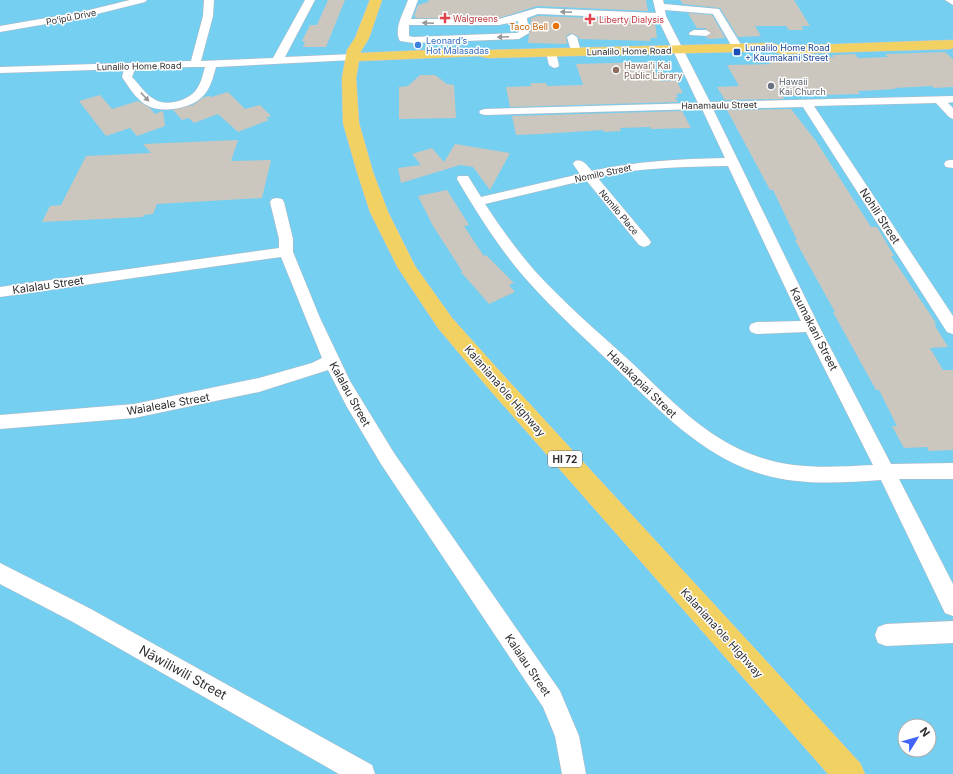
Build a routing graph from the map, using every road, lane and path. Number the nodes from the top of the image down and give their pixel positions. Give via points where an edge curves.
1 (142, 0) edge
2 (209, 0) edge
3 (310, 0) edge
4 (376, 0) edge
5 (413, 0) edge
6 (950, 0) edge
7 (953, 2) edge
8 (659, 8) edge
9 (522, 16) junction
10 (406, 22) junction
11 (0, 29) edge
12 (706, 32) tunnel mouth
13 (694, 33) dead end
14 (572, 37) dead end
15 (362, 38) junction
16 (953, 43) edge
17 (738, 48) junction
18 (679, 50) junction
19 (576, 52) junction
20 (391, 58) junction
21 (352, 60) junction
22 (277, 61) junction
23 (211, 64) junction
24 (195, 65) junction
25 (131, 66) junction
26 (0, 70) edge
27 (940, 99) junction
28 (953, 99) edge
29 (806, 103) junction
30 (705, 105) junction
31 (485, 112) dead end
32 (953, 115) edge
33 (732, 162) junction
34 (579, 164) dead end
35 (365, 172) junction
36 (588, 176) junction
37 (463, 179) dead end
38 (277, 202) dead end
39 (477, 202) junction
40 (644, 242) dead end
41 (286, 252) junction
42 (0, 292) edge
43 (811, 326) junction
44 (757, 328) dead end
45 (953, 328) edge
46 (331, 361) junction
47 (0, 422) edge
48 (953, 471) edge
49 (886, 472) junction
50 (0, 573) edge
51 (953, 606) edge
52 (953, 632) edge
53 (886, 635) dead end
54 (363, 774) edge
55 (574, 774) edge
56 (849, 774) edge

1 - 11 street, Po‘ipū Drive via 81,15
2 - 24 street via 208,16
3 - 22 street
4 - 15 main road, Kalaniana’ole Highway / HI 72
5 - 10 street
6 - 7 street
8 -> 9 street via 537,11
8 - 17 street via 718,12 725,32
8 - 18 street, Kaumakani Street
9 -> 10 street via 499,22
9 -> 10 street via 524,33 516,36 404,39
12 - 13 street
14 - 19 street
15 - 20 main road via 369,47
15 - 21 main road, Kalaniana’ole Highway / HI 72 via 354,50
16 - 17 main road, Lunalilo Home Road via 782,50 771,46
17 - 18 main road, Lunalilo Home Road
18 - 19 main road, Lunalilo Home Road
18 - 30 street, Kaumakani Street
19 - 20 main road, Lunalilo Home Road via 552,59 488,54 479,58
20 - 21 main road, Lunalilo Home Road
20 - 35 main road via 373,66 361,77
21 - 22 street, Lunalilo Home Road via 292,65
21 - 35 main road, Kalaniana’ole Highway / HI 72 via 349,84 351,123
22 - 23 street, Lunalilo Home Road
23 - 24 street, Lunalilo Home Road
25 -> 23 street via 127,77 149,102 162,106 177,104 199,94
24 - 25 street, Lunalilo Home Road
25 - 26 street, Lunalilo Home Road
27 - 28 street, Hanamaulu Street
27 - 29 street, Hanamaulu Street
27 - 32 street
29 - 30 street, Hanamaulu Street
29 - 45 street, Nohili Street
30 - 31 street, Hanamaulu Street
30 - 33 street, Kaumakani Street
33 - 36 street, Nomilo Street via 653,164
33 - 43 street, Kaumakani Street
34 - 36 street, Nomilo Place
35 - 56 main road, Kalaniana’ole Highway / HI 72 via 378,212 406,268 445,323
36 - 39 street, Nomilo Street
36 - 40 street, Nomilo Place
37 - 39 street, Hanakapiai Street
38 - 41 street via 286,239
39 - 49 street, Hanakapiai Street via 512,252 554,300 683,422 704,438 737,457 781,472 826,475
41 - 42 street, Kalalau Street
41 - 46 street, Kalalau Street
43 - 44 street
43 - 49 street, Kaumakani Street
46 - 47 street, Waialeale Street via 317,368 259,385 197,400 134,411
46 - 55 street, Kalalau Street via 364,422 407,489 552,699 567,736
48 - 49 street, Hanakapiai Street
49 - 51 street, Kaumakani Street
50 - 54 street, Nāwiliwili Street via 82,615
52 - 53 street

